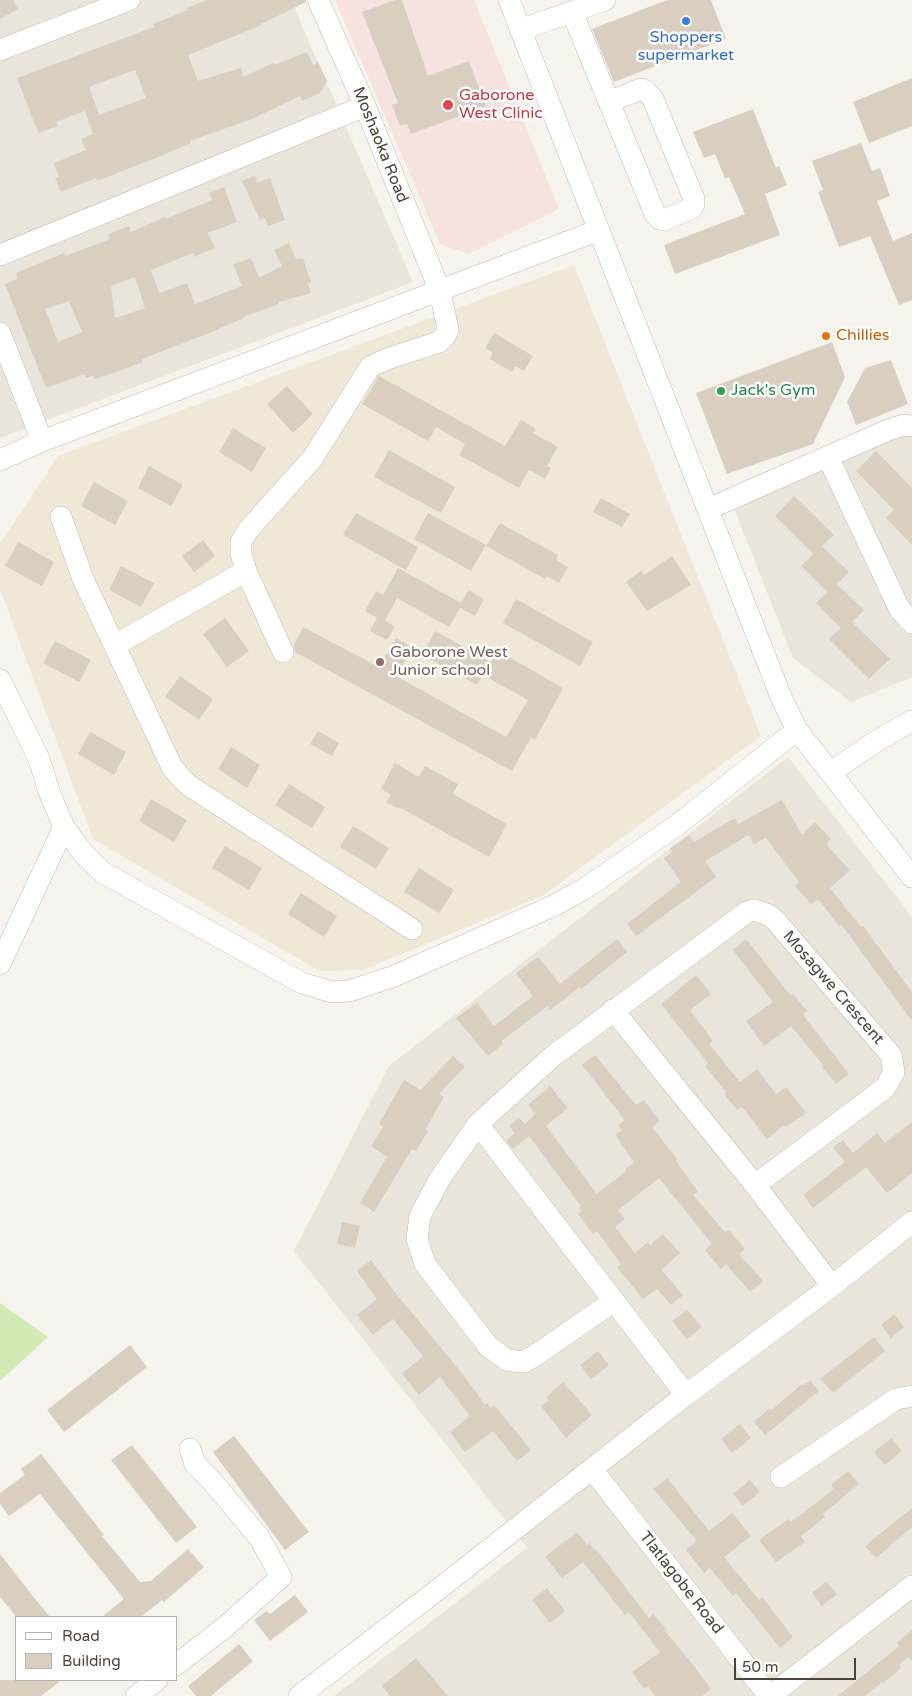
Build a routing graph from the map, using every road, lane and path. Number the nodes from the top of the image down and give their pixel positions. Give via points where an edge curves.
1 (129, 0) edge
2 (318, 0) edge
3 (509, 0) edge
4 (587, 5) edge
5 (520, 30) junction
6 (0, 50) edge
7 (609, 102) junction
8 (365, 106) junction
9 (599, 230) junction
10 (0, 255) edge
11 (440, 291) junction
12 (0, 333) edge
13 (912, 426) edge
14 (42, 441) junction
15 (828, 457) junction
16 (0, 460) edge
17 (708, 509) junction
18 (61, 517) dead end
19 (246, 571) junction
20 (912, 623) edge
21 (115, 646) junction
22 (283, 652) dead end
23 (0, 680) edge
24 (912, 720) edge
25 (797, 730) junction
26 (830, 772) junction
27 (64, 827) junction
28 (912, 877) edge
29 (412, 929) dead end
30 (0, 964) edge
31 (613, 1010) junction
32 (478, 1124) junction
33 (754, 1185) junction
34 (912, 1222) edge
35 (832, 1286) junction
36 (614, 1301) junction
37 (686, 1395) junction
38 (912, 1396) edge
39 (190, 1449) dead end
40 (592, 1469) junction
41 (781, 1477) dead end
42 (912, 1586) edge
43 (178, 1662) edge
44 (156, 1681) edge
45 (136, 1696) edge
46 (299, 1696) edge
47 (769, 1696) edge

1 - 6 street
2 - 8 street, Moshaoka Road
3 - 5 street
4 - 5 street
4 - 7 street
5 - 9 street
7 - 7 street via 658,218 664,220 692,208 694,199 653,99 641,89
8 - 10 street
8 - 11 street, Moshaoka Road
9 - 11 street
9 - 17 street
11 - 14 street
11 - 19 street, Moshaoka Road via 448,330 445,336 440,342 370,367 312,459 248,530 241,542
12 - 14 street
13 - 15 street via 888,430
14 - 16 street
15 - 17 street
15 - 20 street via 899,608
17 - 25 street via 781,697
18 - 21 street via 83,579
19 - 21 street
19 - 22 street
21 - 29 street via 172,767 182,779
23 - 27 street via 38,759
24 - 26 street
25 - 26 street
25 - 27 street via 676,826 584,889 553,906 392,977 349,991 332,992 302,983 102,872
26 - 28 street
27 - 30 street
31 - 32 street, Mosagwe Crescent via 553,1056
31 - 33 street
31 - 33 street, Mosagwe Crescent via 747,912 760,911 775,920 891,1055 894,1072 885,1088
32 - 36 street
32 - 36 street, Mosagwe Crescent via 439,1180 420,1216 417,1239 425,1264 488,1346 507,1360 523,1362
33 - 35 street
34 - 35 street
35 - 37 street
36 - 37 street
37 - 40 street
38 - 41 street via 896,1399
39 - 43 street via 195,1464 258,1537 281,1577
40 - 46 street
40 - 47 street, Tlatlagobe Road
42 - 47 street
44 - 45 street

